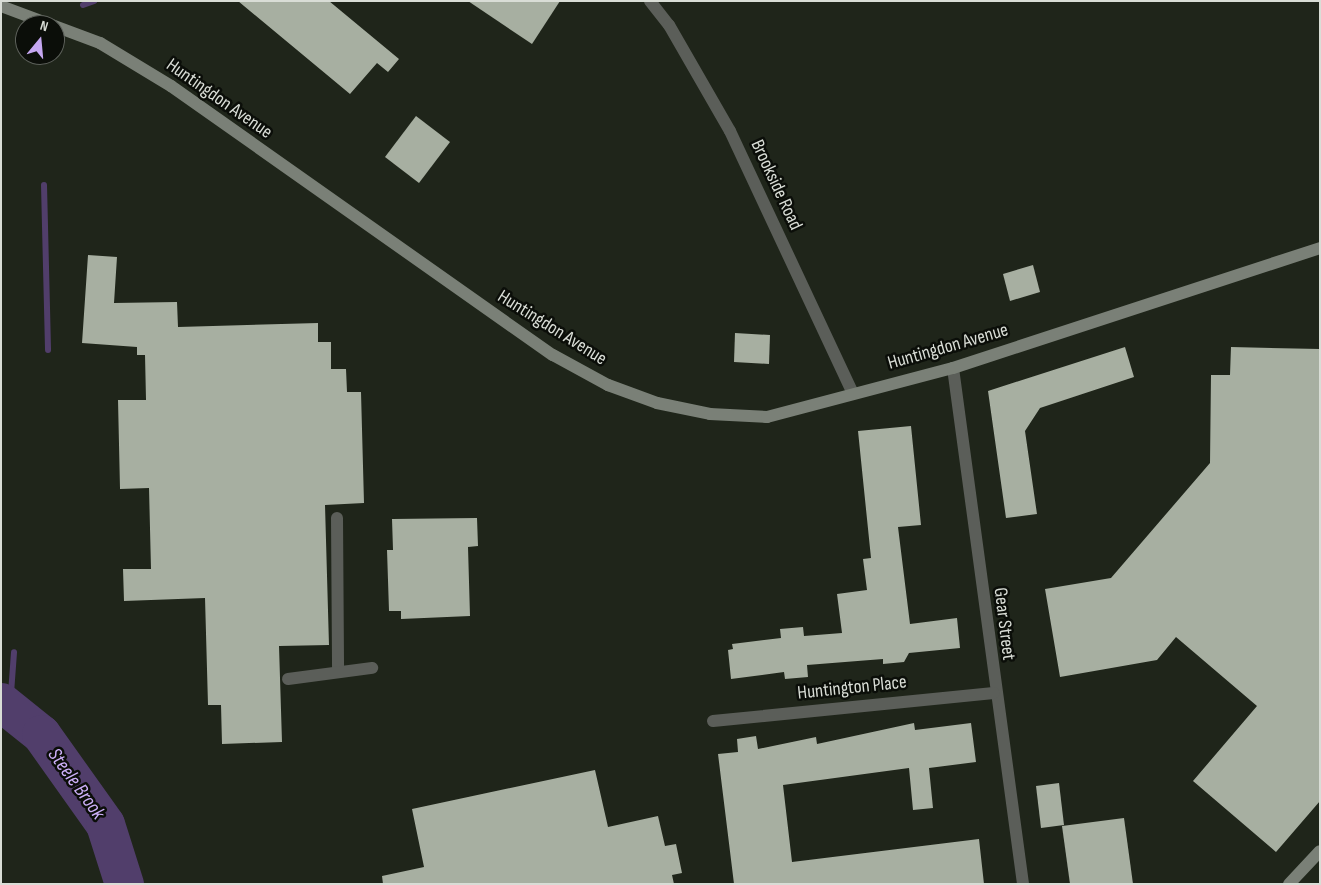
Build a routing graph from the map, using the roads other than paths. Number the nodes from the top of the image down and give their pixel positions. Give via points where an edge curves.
1 (650, 1) edge
2 (1, 6) edge
3 (1320, 248) edge
4 (953, 368) junction
5 (854, 394) junction
6 (337, 518) dead end
7 (372, 668) dead end
8 (338, 672) junction
9 (288, 679) dead end
10 (994, 693) junction
11 (713, 721) dead end
12 (1320, 851) edge
13 (1023, 884) edge
14 (1289, 884) edge

1 - 5 street, Brookside Road via 669,25 730,131
2 - 5 main road, Huntingdon Avenue via 100,43 171,86 553,355 608,386 658,404 710,414 767,417
3 - 4 main road, Huntingdon Avenue
4 - 5 main road, Huntingdon Avenue
4 - 10 street, Gear Street
6 - 8 street
7 - 8 street
8 - 9 street
10 - 11 street, Huntington Place
10 - 13 street, Gear Street
12 - 14 main road

